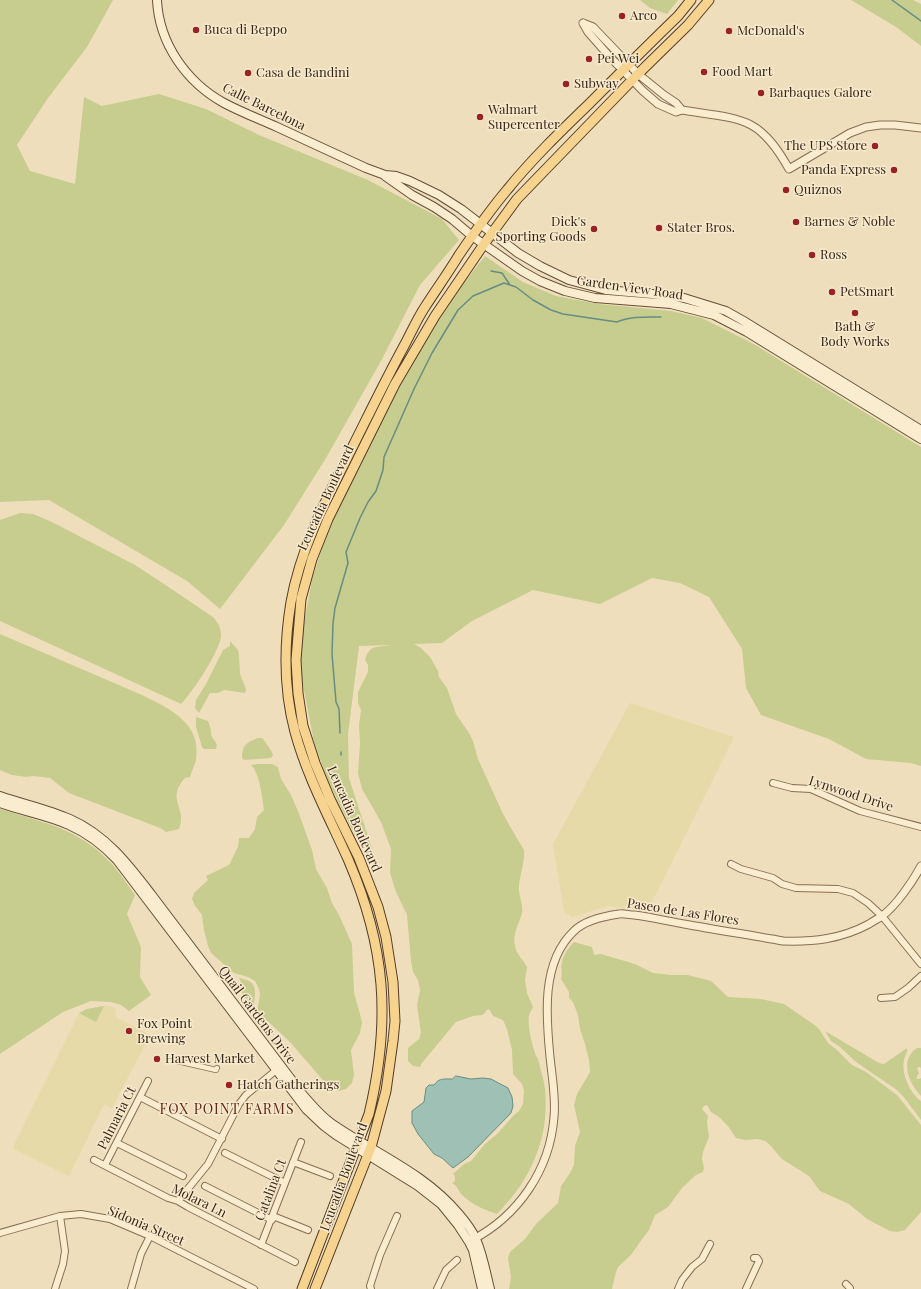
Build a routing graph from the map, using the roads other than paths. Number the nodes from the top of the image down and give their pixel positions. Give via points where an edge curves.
1 (157, 0) edge
2 (691, 0) edge
3 (709, 0) edge
4 (626, 67) junction
5 (635, 77) junction
6 (682, 110) junction
7 (921, 128) edge
8 (366, 168) joint
9 (385, 175) junction
10 (481, 224) junction
11 (492, 233) junction
12 (472, 236) junction
13 (484, 244) junction
14 (921, 430) edge
15 (921, 439) edge
16 (773, 783) dead end
17 (0, 796) edge
18 (0, 803) edge
19 (921, 827) edge
20 (731, 864) dead end
21 (921, 866) edge
22 (882, 916) junction
23 (921, 964) edge
24 (921, 976) edge
25 (881, 998) dead end
26 (177, 1061) dead end
27 (217, 1068) dead end
28 (279, 1068) junction
29 (148, 1081) dead end
30 (140, 1097) junction
31 (222, 1139) junction
32 (301, 1142) dead end
33 (117, 1143) junction
34 (358, 1144) junction
35 (370, 1151) junction
36 (225, 1153) dead end
37 (94, 1160) dead end
38 (293, 1162) junction
39 (105, 1165) junction
40 (182, 1176) dead end
41 (330, 1176) dead end
42 (285, 1183) junction
43 (205, 1186) dead end
44 (178, 1201) junction
45 (60, 1216) junction
46 (398, 1216) dead end
47 (272, 1218) junction
48 (308, 1230) dead end
49 (0, 1233) edge
50 (150, 1236) junction
51 (472, 1240) junction
52 (710, 1244) dead end
53 (261, 1245) junction
54 (754, 1258) dead end
55 (457, 1260) dead end
56 (295, 1262) dead end
57 (55, 1289) edge
58 (131, 1289) edge
59 (254, 1289) edge
60 (302, 1289) edge
61 (315, 1289) edge
62 (371, 1289) edge
63 (437, 1289) edge
64 (482, 1289) edge
65 (490, 1289) edge
66 (678, 1289) edge
67 (746, 1289) edge

1 - 8 main road, Calle Barcelona via 163,34 175,58 198,84 224,103
2 - 4 main road, Leucadia Boulevard
3 - 5 main road, Leucadia Boulevard via 688,26
4 - 4 street via 593,27 583,23 588,32
4 - 5 street
4 - 10 main road, Leucadia Boulevard via 549,143 506,190
5 - 6 street via 676,103
5 - 6 street via 652,100 676,112
5 - 11 main road, Leucadia Boulevard via 517,199
6 - 7 street via 730,118 751,125 767,137 789,169 850,133 866,127 895,125
8 - 9 main road, Garden View Road
9 - 10 main road, Garden View Road via 396,176 425,188
9 - 12 main road, Garden View Road via 412,195 452,218
10 - 11 main road, Garden View Road
10 - 12 main road, Leucadia Boulevard
11 - 13 main road, Leucadia Boulevard
11 - 14 main road, Garden View Road via 518,253 569,280 606,290 677,297 726,311
12 - 13 main road, Garden View Road
12 - 34 main road, Leucadia Boulevard via 423,309 386,380 319,515 302,557 291,600 286,662 294,729 306,766 367,909 382,984 383,1022 375,1090
13 - 15 main road, Garden View Road via 522,271 565,291 595,298 671,304 714,315 747,332
13 - 35 main road, Leucadia Boulevard via 435,316 395,384 312,559 301,599 296,660 303,726 326,792 359,858 378,907 393,982 393,1040 386,1091
16 - 19 street, Lynwood Drive via 811,789 860,811
17 - 28 main road, Quail Gardens Drive via 70,819 91,830 110,845 147,888
18 - 28 main road, Quail Gardens Drive via 69,825 91,837 110,853
20 - 22 street via 796,888 838,889 853,893
21 - 22 street, Paseo de Las Flores via 914,879
22 - 23 street
22 - 51 street, Paseo de Las Flores via 841,936 805,942 783,941 620,914 594,919 574,930 559,949 547,1004 555,1100 548,1149 536,1180 519,1204 489,1231
24 - 25 street via 895,996
26 - 27 street via 216,1070
28 - 31 street via 246,1095
28 - 34 main road, Quail Gardens Drive via 300,1103 311,1114 324,1126
29 - 30 street, Palmaria Ct
30 - 31 street
30 - 33 street, Palmaria Ct
31 - 44 street via 208,1164
32 - 38 street, Catalina Ct
33 - 39 street, Palmaria Ct
33 - 40 street
34 - 35 main road, Quail Gardens Drive
34 - 60 main road, Leucadia Boulevard
35 - 51 main road, Quail Gardens Drive via 428,1184 448,1201 463,1219
35 - 61 main road, Leucadia Boulevard
36 - 42 street
37 - 39 street, Molara Ln
38 - 41 street
38 - 42 street, Catalina Ct
39 - 44 street, Molara Ln
42 - 47 street, Catalina Ct
43 - 47 street
44 - 53 street, Molara Ln
45 - 49 street, Sidonia Street
45 - 50 street, Sidonia Street via 81,1214 110,1219
45 - 57 street via 65,1251
46 - 62 street via 380,1255
47 - 48 street
47 - 53 street, Catalina Ct
50 - 58 street via 141,1254
50 - 59 street, Sidonia Street
51 - 64 main road, Quail Gardens Drive
51 - 65 main road, Quail Gardens Drive via 482,1258
52 - 66 street via 702,1259 692,1267
53 - 56 street, Molara Ln
54 - 67 street via 759,1261
55 - 63 street via 446,1270

